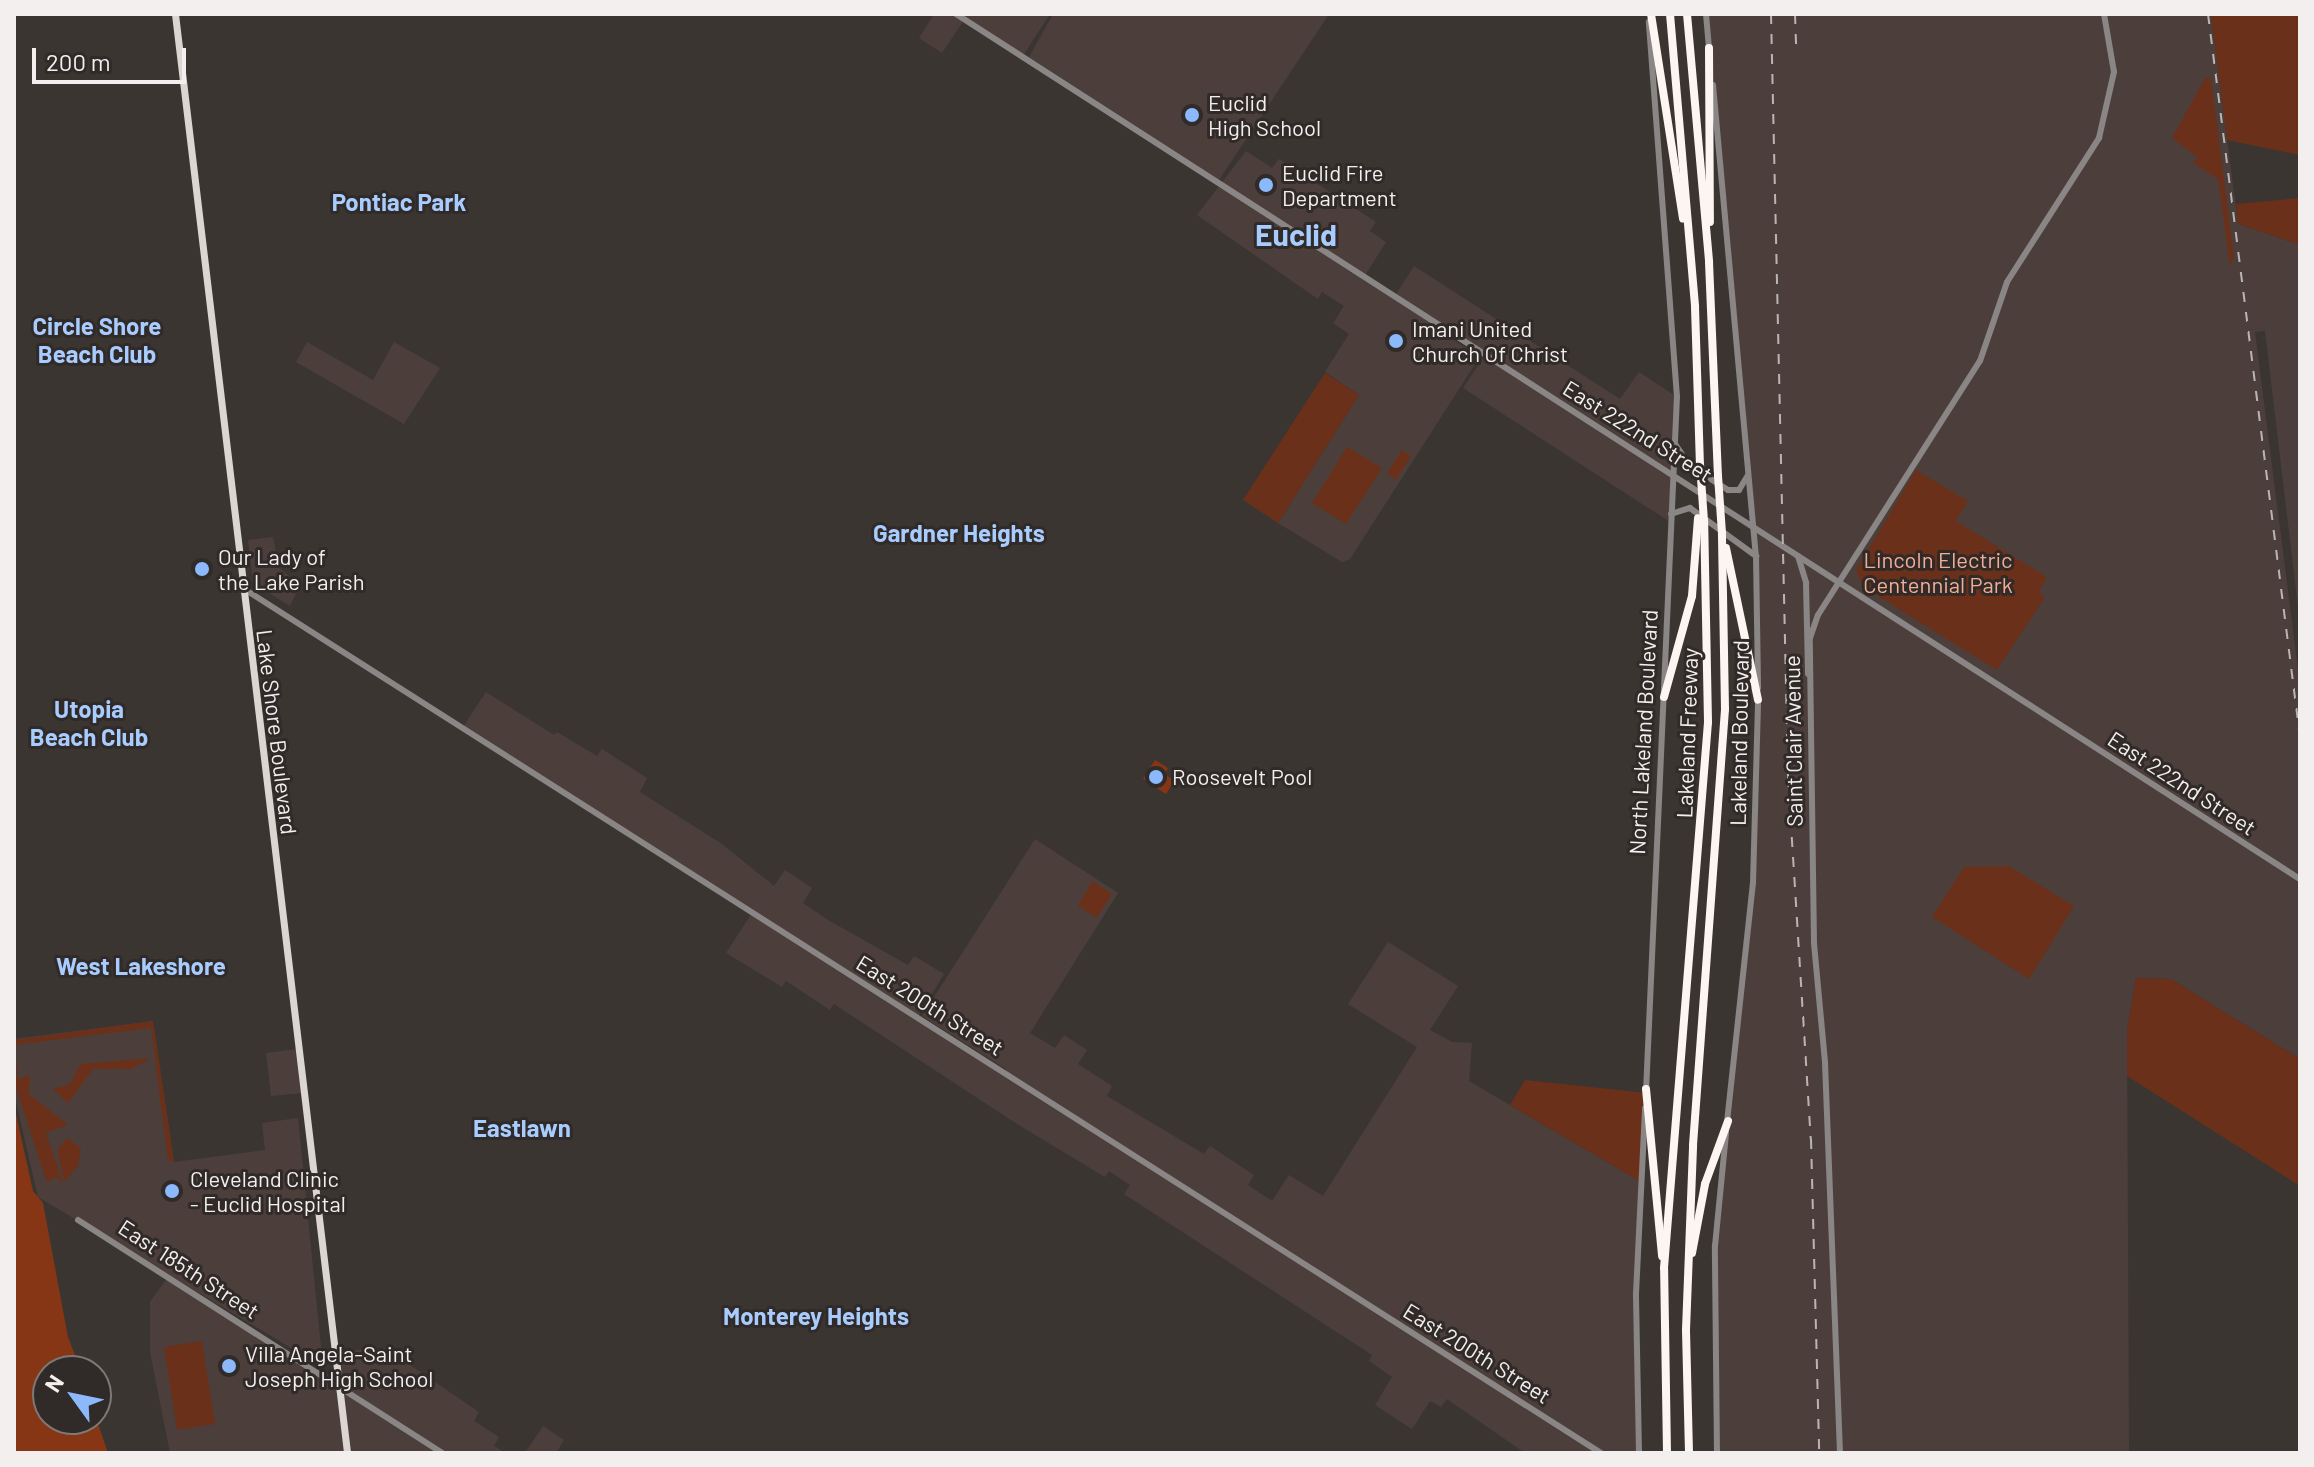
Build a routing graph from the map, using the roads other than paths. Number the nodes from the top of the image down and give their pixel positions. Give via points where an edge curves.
1 (175, 14) edge
2 (956, 14) edge
3 (1650, 14) edge
4 (1670, 14) edge
5 (1687, 14) edge
6 (1706, 14) edge
7 (2104, 14) edge
8 (1709, 48) junction
9 (1690, 256) junction
10 (1709, 262) junction
11 (1675, 444) junction
12 (1749, 473) junction
13 (1672, 475) junction
14 (1671, 514) junction
15 (1701, 519) junction
16 (1754, 526) junction
17 (1722, 533) junction
18 (1756, 556) junction
19 (1798, 556) junction
20 (1839, 583) junction
21 (240, 587) junction
22 (1809, 677) junction
23 (1664, 697) junction
24 (1758, 700) junction
25 (2300, 879) edge
26 (1646, 1089) junction
27 (1728, 1121) junction
28 (78, 1220) dead end
29 (1664, 1268) junction
30 (1686, 1330) junction
31 (339, 1387) junction
32 (347, 1453) edge
33 (442, 1453) edge
34 (1601, 1453) edge
35 (1638, 1453) edge
36 (1667, 1453) edge
37 (1689, 1453) edge
38 (1717, 1453) edge
39 (1840, 1453) edge

1 - 21 main road, Lake Shore Boulevard
2 - 13 street, East 222nd Street
3 - 9 highway
3 - 11 street, North Lakeland Boulevard via 1675,344
4 - 9 highway
5 - 10 highway, Lakeland Freeway
6 - 8 street, Lakeland Boulevard
7 - 20 street, Saint Clair Avenue via 2114,72 2099,138 2007,282 1980,361
8 - 10 highway
8 - 12 street, Lakeland Boulevard
9 - 15 highway, bridge
10 - 17 highway, Lakeland Freeway, bridge
11 - 12 street via 1690,466 1728,490 1739,490
11 - 13 street, North Lakeland Boulevard
12 - 16 street, Lakeland Boulevard
13 - 14 street, North Lakeland Boulevard
13 - 16 street, East 222nd Street
14 - 18 street via 1690,508
14 - 23 street, North Lakeland Boulevard
15 - 23 highway via 1692,596
15 - 29 highway, Lakeland Freeway via 1708,722
16 - 18 street, Lakeland Boulevard
16 - 19 street, East 222nd Street
17 - 24 highway
17 - 30 highway, Lakeland Freeway via 1725,709 1694,1129
18 - 24 street, Lakeland Boulevard
19 - 20 street, East 222nd Street
19 - 22 street via 1806,583 1803,665
20 - 22 street, Saint Clair Avenue via 1812,628
20 - 25 street, East 222nd Street
21 - 31 main road, Lake Shore Boulevard
21 - 34 street, East 200th Street
22 - 39 street, Saint Clair Avenue via 1814,943 1825,1062
23 - 26 street, North Lakeland Boulevard
24 - 27 street, Lakeland Boulevard via 1753,883
26 - 29 highway
26 - 35 street, North Lakeland Boulevard via 1636,1294
27 - 30 highway via 1705,1184
27 - 38 street, Lakeland Boulevard via 1715,1246
28 - 31 street, East 185th Street
29 - 36 highway, Lakeland Freeway
30 - 37 highway, Lakeland Freeway
31 - 32 main road, Lake Shore Boulevard
31 - 33 street, East 185th Street

